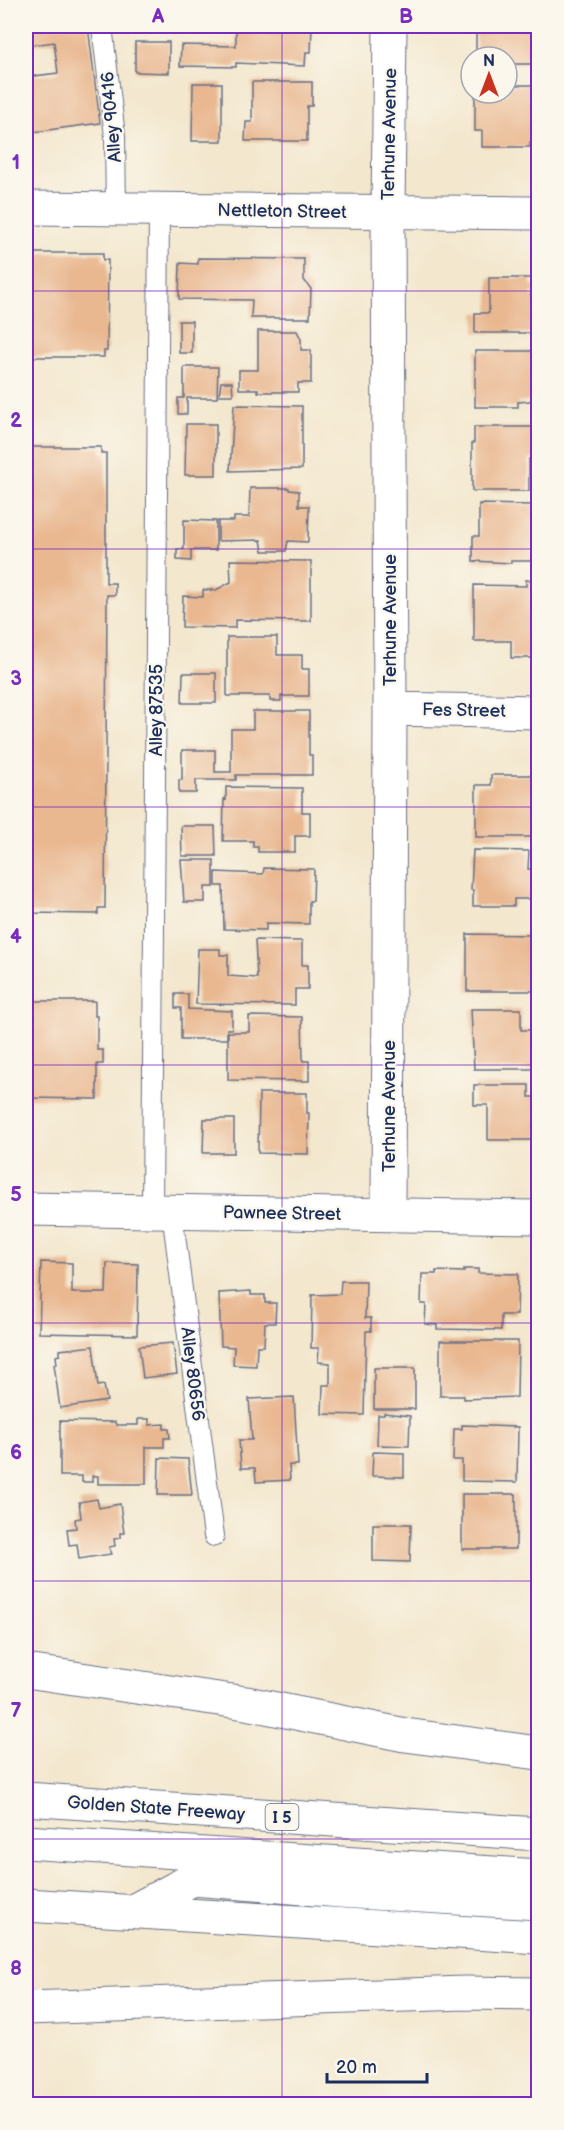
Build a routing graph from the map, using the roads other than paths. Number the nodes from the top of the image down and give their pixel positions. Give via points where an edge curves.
1 (102, 26) edge
2 (390, 26) edge
3 (26, 208) edge
4 (116, 209) junction
5 (159, 209) junction
6 (388, 212) junction
7 (538, 213) edge
8 (390, 709) junction
9 (538, 712) edge
10 (26, 1209) edge
11 (162, 1212) junction
12 (388, 1214) junction
13 (538, 1217) edge
14 (214, 1536) dead end
15 (26, 1671) edge
16 (538, 1752) edge
17 (26, 1799) edge
18 (538, 1834) edge
19 (26, 1842) edge
20 (538, 1876) edge
21 (538, 1903) edge
22 (26, 1905) edge
23 (133, 1911) junction
24 (538, 1937) edge
25 (538, 1994) edge
26 (26, 2008) edge

1 - 4 lane, Alley 90416 via 115,136
2 - 6 main road, Terhune Avenue
3 - 4 main road, Nettleton Street
4 - 5 main road, Nettleton Street
5 - 6 main road, Nettleton Street
5 - 11 lane, Alley 87535
6 - 7 main road, Nettleton Street
6 - 8 main road, Terhune Avenue
8 - 9 main road, Fes Street
8 - 12 main road, Terhune Avenue
10 - 11 main road, Pawnee Street
11 - 12 main road, Pawnee Street
11 - 14 lane, Alley 80656
12 - 13 main road, Pawnee Street
15 - 16 main road via 246,1703 405,1735
17 - 18 main road, Golden State Freeway / I 5
19 - 20 main road
21 - 23 main road via 193,1879
22 - 23 main road
23 - 24 main road
25 - 26 main road

